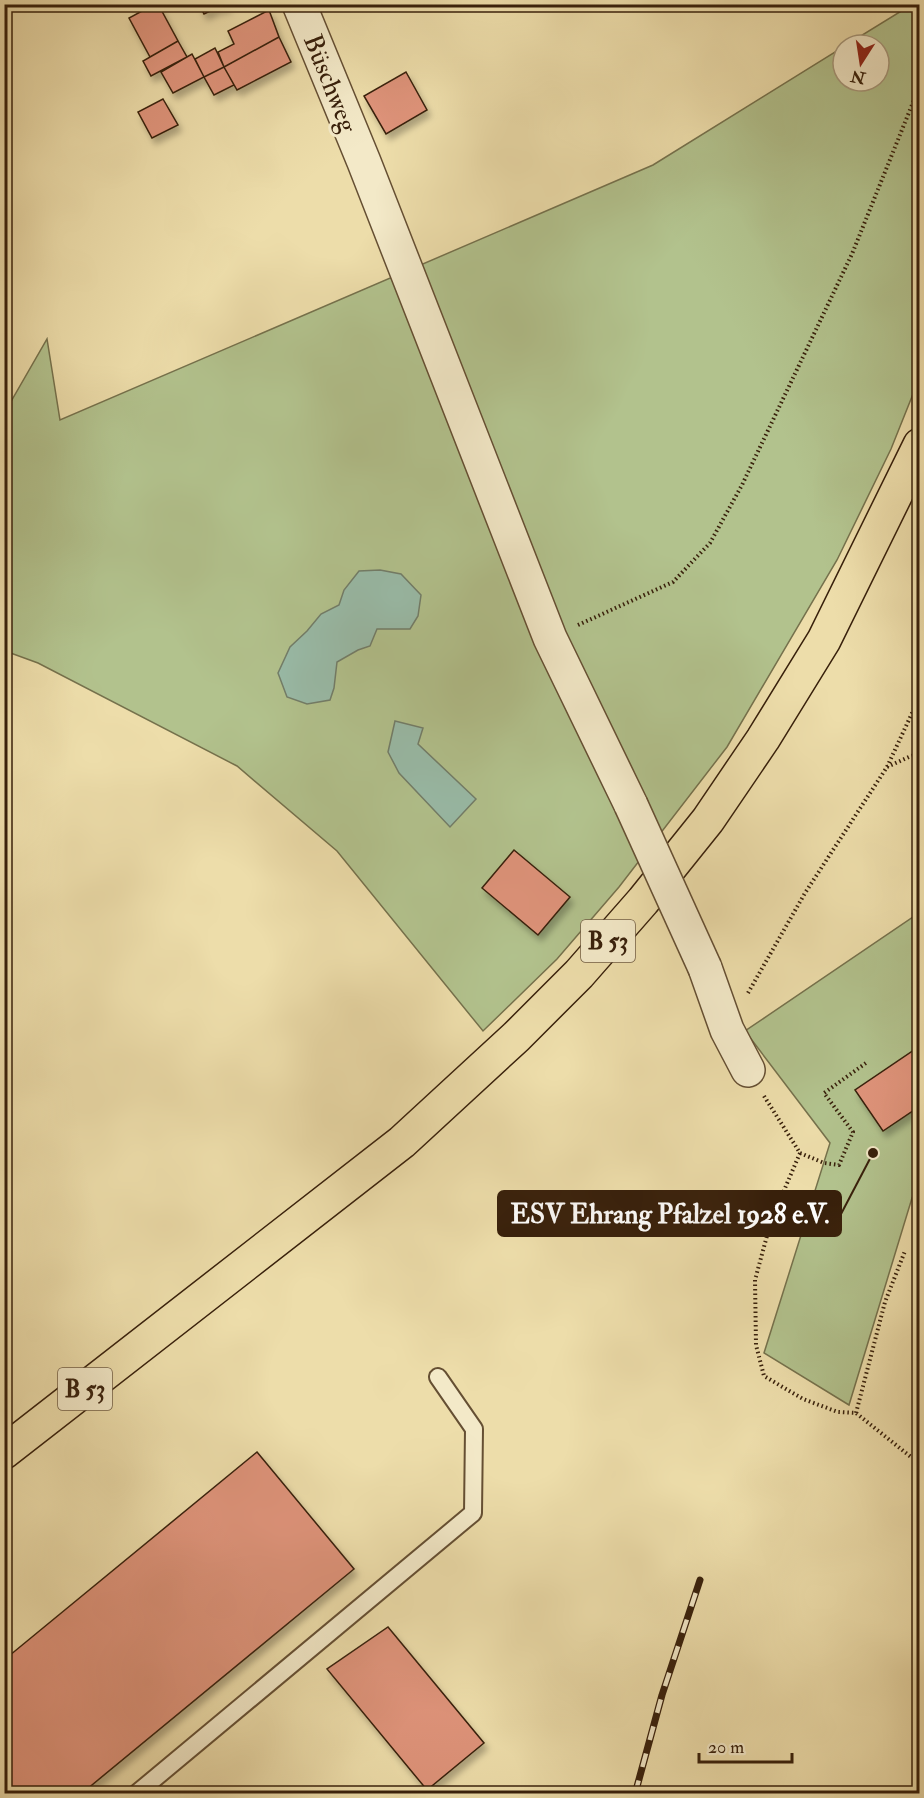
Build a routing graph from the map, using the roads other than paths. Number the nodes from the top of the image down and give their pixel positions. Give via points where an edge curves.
1 (299, 4) edge
2 (920, 446) edge
3 (748, 1070) road end
4 (438, 1377) dead end
5 (4, 1452) edge
6 (136, 1794) edge

1 - 3 street, Büschweg, bridge via 550,638 631,804 705,968 727,1030
2 - 5 main road, B 53 via 824,640 763,739 708,820 579,974 402,1142
4 - 6 lane via 474,1429 472,1513

